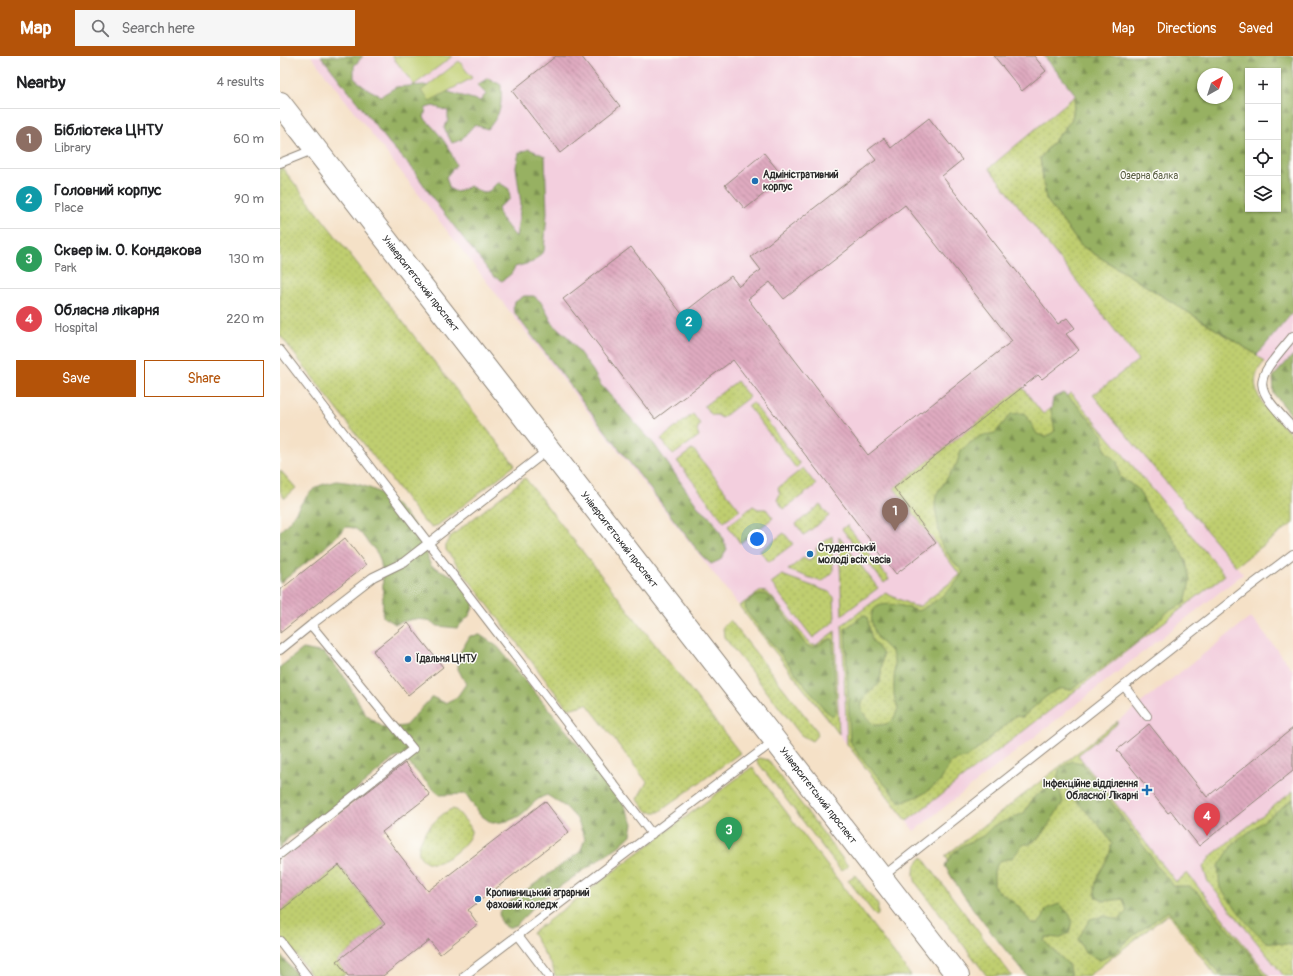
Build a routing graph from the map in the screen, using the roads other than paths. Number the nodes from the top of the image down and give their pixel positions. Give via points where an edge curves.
1 (280, 103) edge
2 (315, 148) junction
3 (280, 163) edge
4 (1293, 336) edge
5 (280, 350) edge
6 (1293, 428) edge
7 (549, 449) junction
8 (428, 543) junction
9 (1293, 554) edge
10 (311, 625) junction
11 (280, 650) edge
12 (1124, 686) junction
13 (1147, 716) dead end
14 (775, 740) junction
15 (652, 834) junction
16 (280, 854) edge
17 (882, 877) junction
18 (518, 935) junction
19 (280, 941) edge
20 (307, 976) edge
21 (464, 976) edge
22 (550, 976) edge
23 (958, 976) edge

1 - 2 main road, Університетський проспект
2 - 3 lane
2 - 7 main road, Університетський проспект
4 - 6 lane via 1268,366 1262,380 1264,393 1269,401
5 - 8 lane
7 - 8 lane
7 - 14 main road, Університетський проспект
8 - 10 lane via 404,562 373,577
8 - 15 lane
9 - 12 lane
10 - 11 lane
10 - 16 lane via 412,749
12 - 13 lane
12 - 17 lane
14 - 15 lane
14 - 17 main road, Університетський проспект
15 - 18 lane
17 - 23 main road, Університетський проспект
18 - 21 lane
18 - 22 lane
19 - 20 lane

